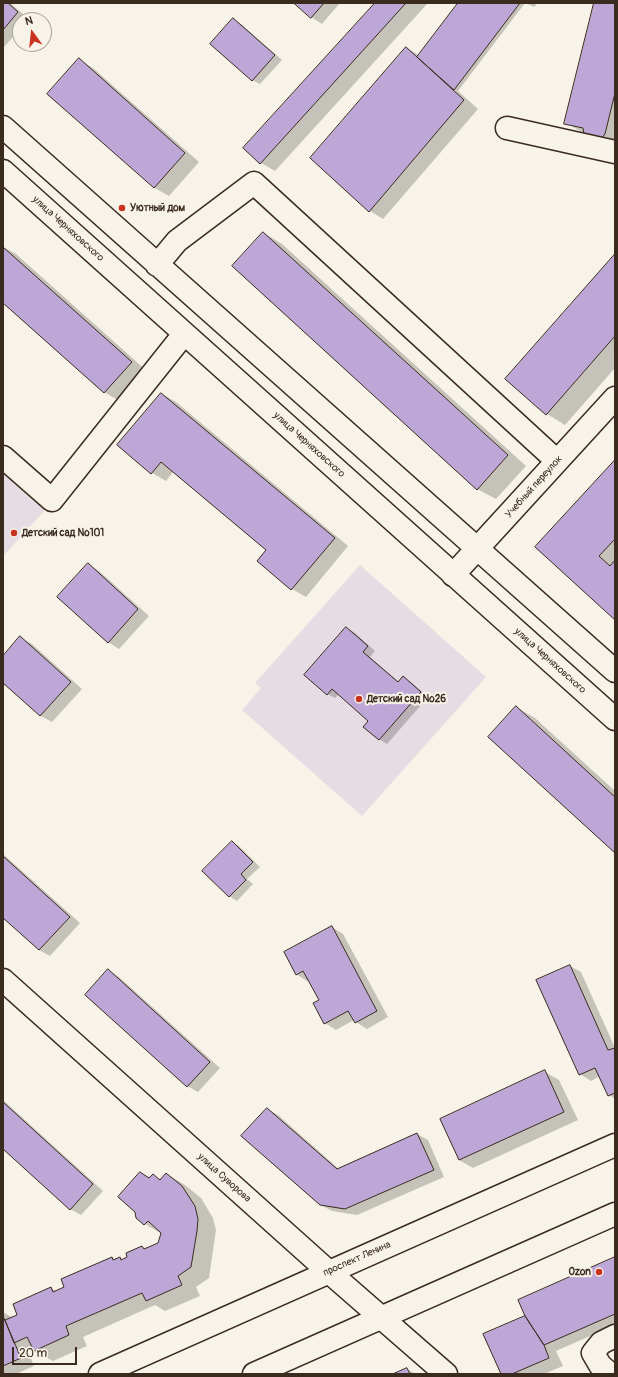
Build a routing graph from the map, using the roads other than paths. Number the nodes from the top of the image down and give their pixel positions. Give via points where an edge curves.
1 (3, 127) edge
2 (507, 128) dead end
3 (615, 152) edge
4 (3, 171) edge
5 (157, 264) junction
6 (184, 334) junction
7 (615, 398) edge
8 (3, 457) edge
9 (557, 461) junction
10 (477, 548) junction
11 (453, 575) junction
12 (615, 671) edge
13 (615, 718) edge
14 (3, 980) edge
15 (615, 1145) edge
16 (615, 1214) edge
17 (329, 1272) junction
18 (382, 1317) junction
19 (615, 1336) edge
20 (100, 1374) edge
21 (254, 1374) edge
22 (446, 1374) edge
23 (610, 1374) edge

1 - 5 street
2 - 3 street
4 - 6 street, улица Черняховского
5 - 9 street via 177,242 254,183
5 - 10 street
6 - 8 street via 52,500
6 - 11 street, улица Черняховского
7 - 9 street, Учебный переулок
9 - 10 street, Учебный переулок
10 - 11 street, Учебный переулок
10 - 12 street
11 - 13 street, улица Черняховского
14 - 17 street, улица Суворова
15 - 17 street, проспект Ленина
16 - 18 street
17 - 18 street, улица Суворова
17 - 20 street, проспект Ленина
18 - 21 street
18 - 22 street, улица Суворова
19 - 23 street via 601,1343 593,1353 600,1365

